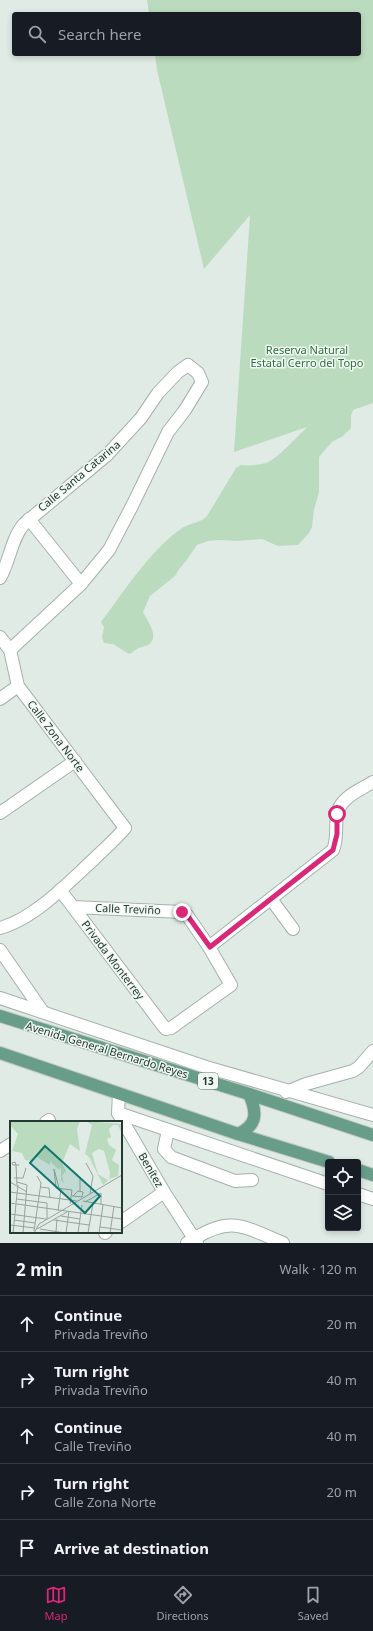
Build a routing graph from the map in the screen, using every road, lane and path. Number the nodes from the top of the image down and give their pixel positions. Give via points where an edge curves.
1 (29, 519) junction
2 (0, 578) edge
3 (81, 584) junction
4 (0, 636) edge
5 (10, 650) junction
6 (18, 686) junction
7 (0, 699) edge
8 (76, 762) junction
9 (373, 782) edge
10 (0, 813) edge
11 (60, 890) junction
12 (271, 899) junction
13 (73, 907) junction
14 (0, 928) edge
15 (293, 928) dead end
16 (210, 947) junction
17 (0, 950) edge
18 (0, 998) edge
19 (43, 1012) junction
20 (0, 1016) edge
21 (373, 1051) edge
22 (0, 1053) edge
23 (206, 1067) junction
24 (202, 1080) junction
25 (288, 1091) junction
26 (119, 1094) junction
27 (249, 1094) junction
28 (276, 1103) junction
29 (118, 1113) junction
30 (373, 1115) edge
31 (168, 1130) junction
32 (238, 1134) junction
33 (373, 1135) edge
34 (10, 1145) edge
35 (0, 1151) edge
36 (325, 1161) edge
37 (361, 1171) edge
38 (373, 1175) edge
39 (252, 1180) dead end
40 (325, 1183) edge
41 (164, 1192) junction
42 (361, 1195) edge
43 (373, 1199) edge
44 (122, 1221) edge
45 (192, 1241) edge
46 (283, 1243) edge

1 - 2 street, Calle Santa Catarina via 16,532
1 - 3 street
1 - 3 street, Calle Santa Catarina via 107,455 178,372 188,365 198,373 202,382 168,432 109,550
3 - 5 street
4 - 5 street, Calle Zona Norte
5 - 6 street, Calle Zona Norte
6 - 7 street
6 - 8 street, Calle Zona Norte
8 - 10 street
8 - 11 street, Calle Zona Norte via 125,828
9 - 12 street via 341,804 337,814 337,834 333,850
11 - 13 street, Privada Monterrey
11 - 14 street via 21,920
12 - 15 street
12 - 16 street
13 - 16 street, Calle Treviño via 182,912 187,915
13 - 16 street, Privada Monterrey via 168,1029 232,985
17 - 19 street
18 - 19 street
19 - 23 street
20 - 24 main road, Avenida General Bernardo Reyes / 13
21 - 25 street via 360,1067 353,1071
22 - 26 main road
23 - 24 street
23 - 25 street
24 - 27 main road, Avenida General Bernardo Reyes / 13
25 - 28 street
25 - 30 street
26 - 29 street
26 - 32 main road
27 - 28 main road, Avenida General Bernardo Reyes / 13
27 - 32 main road via 255,1111 254,1119 251,1126
28 - 33 main road, Avenida General Bernardo Reyes / 13
29 - 31 street
29 - 41 street, Benítez
31 - 39 street via 164,1149 171,1157 235,1181
31 - 40 street
32 - 36 main road
34 - 35 street
37 - 38 main road
41 - 44 street
41 - 45 street, Benítez
42 - 43 street
45 - 46 street via 212,1228 230,1224

